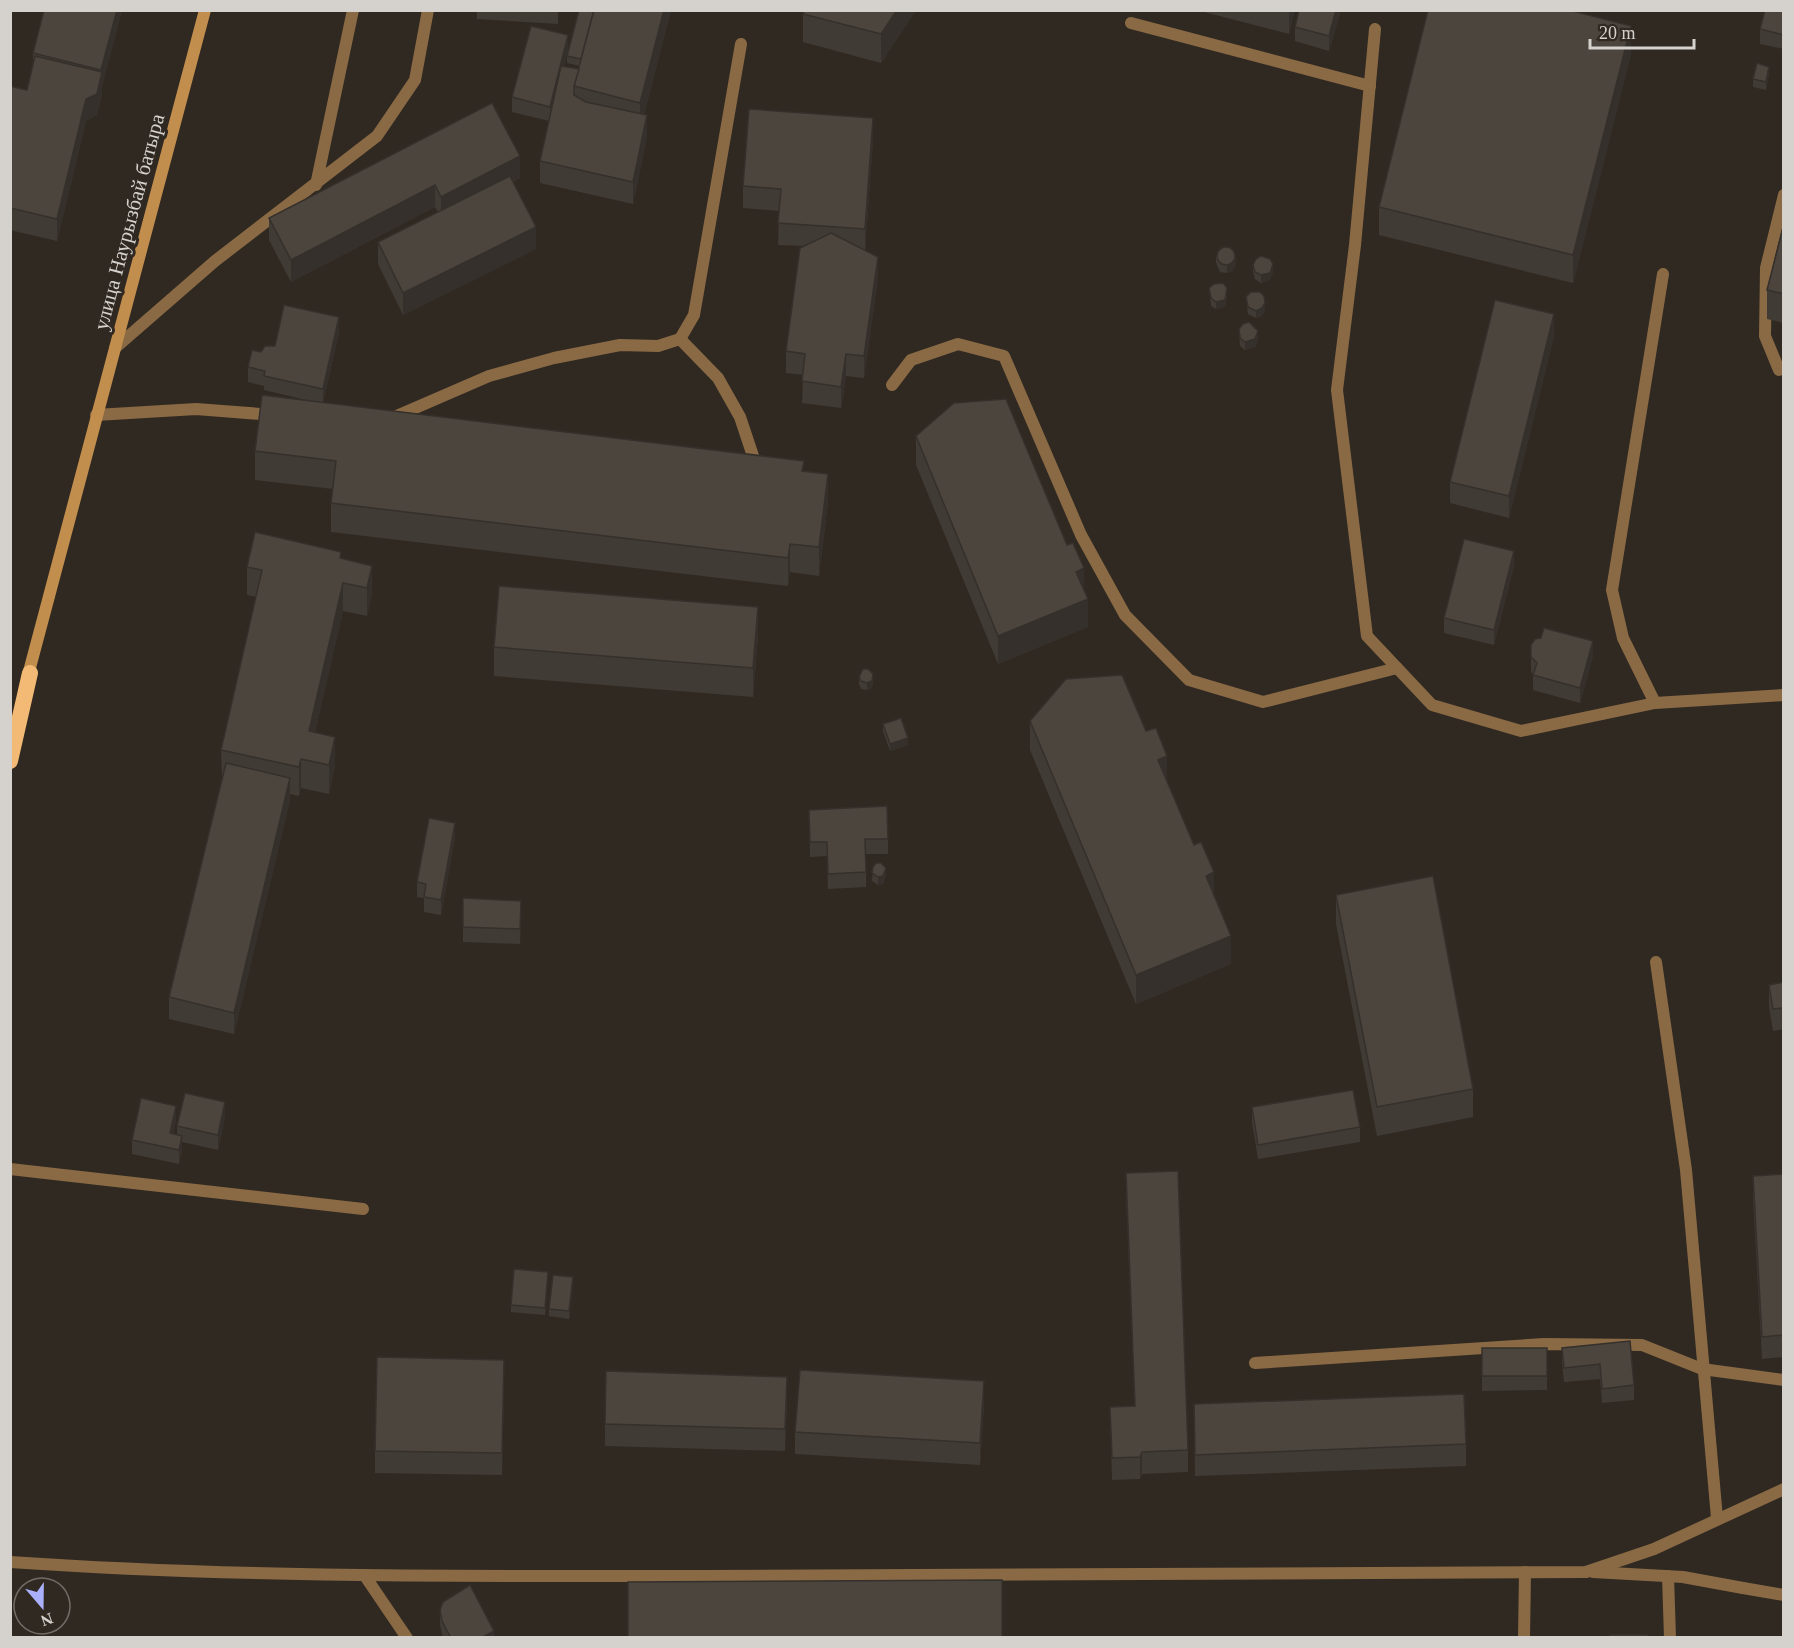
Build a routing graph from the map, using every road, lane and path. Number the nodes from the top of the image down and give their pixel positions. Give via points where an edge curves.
1 (205, 10) edge
2 (353, 10) edge
3 (428, 10) edge
4 (1131, 23) dead end
5 (1375, 29) dead end
6 (741, 44) dead end
7 (1370, 86) junction
8 (316, 185) junction
9 (1784, 195) edge
10 (1663, 274) dead end
11 (680, 339) junction
12 (115, 348) junction
13 (1779, 370) dead end
14 (892, 385) dead end
15 (96, 415) junction
16 (288, 416) edge
17 (385, 421) edge
18 (756, 465) edge
19 (1397, 668) junction
20 (30, 673) junction
21 (1784, 695) edge
22 (1655, 704) junction
23 (10, 722) edge
24 (10, 760) edge
25 (1656, 962) dead end
26 (10, 1169) edge
27 (363, 1209) dead end
28 (1255, 1363) dead end
29 (1702, 1369) junction
30 (1784, 1380) edge
31 (1784, 1489) edge
32 (1718, 1518) junction
33 (10, 1562) edge
34 (1525, 1572) junction
35 (1586, 1572) junction
36 (364, 1576) junction
37 (1668, 1576) junction
38 (1784, 1595) edge
39 (407, 1638) edge
40 (1524, 1638) edge
41 (1670, 1638) edge

1 - 12 main road, улица Наурызбай батыра
2 - 8 street
3 - 8 street via 416,80 377,136
4 - 7 street
5 - 7 street
6 - 11 street via 693,315
7 - 19 street via 1337,390 1367,636
8 - 12 street via 214,261
9 - 13 street via 1766,268 1765,336
10 - 22 street via 1612,590 1623,638
11 - 17 street via 658,346 620,345 489,376
11 - 18 street via 718,378 740,417
12 - 15 main road, улица Наурызбай батыра
14 - 19 street via 911,360 958,344 1004,356 1081,535 1125,615 1189,680 1263,702
15 - 16 street via 196,409
15 - 20 main road, улица Наурызбай батыра
19 - 22 street via 1432,705 1521,731
20 - 23 main road, улица Наурызбай батыра
20 - 24 highway
21 - 22 street
25 - 29 street via 1686,1170
26 - 27 street
28 - 29 street via 1544,1344 1642,1345
29 - 30 street
29 - 32 street
31 - 32 street
32 - 35 street via 1654,1549
33 - 36 street via 110,1569
34 - 35 street
34 - 36 street
34 - 40 street
35 - 37 street
36 - 39 street
37 - 38 street
37 - 41 street

